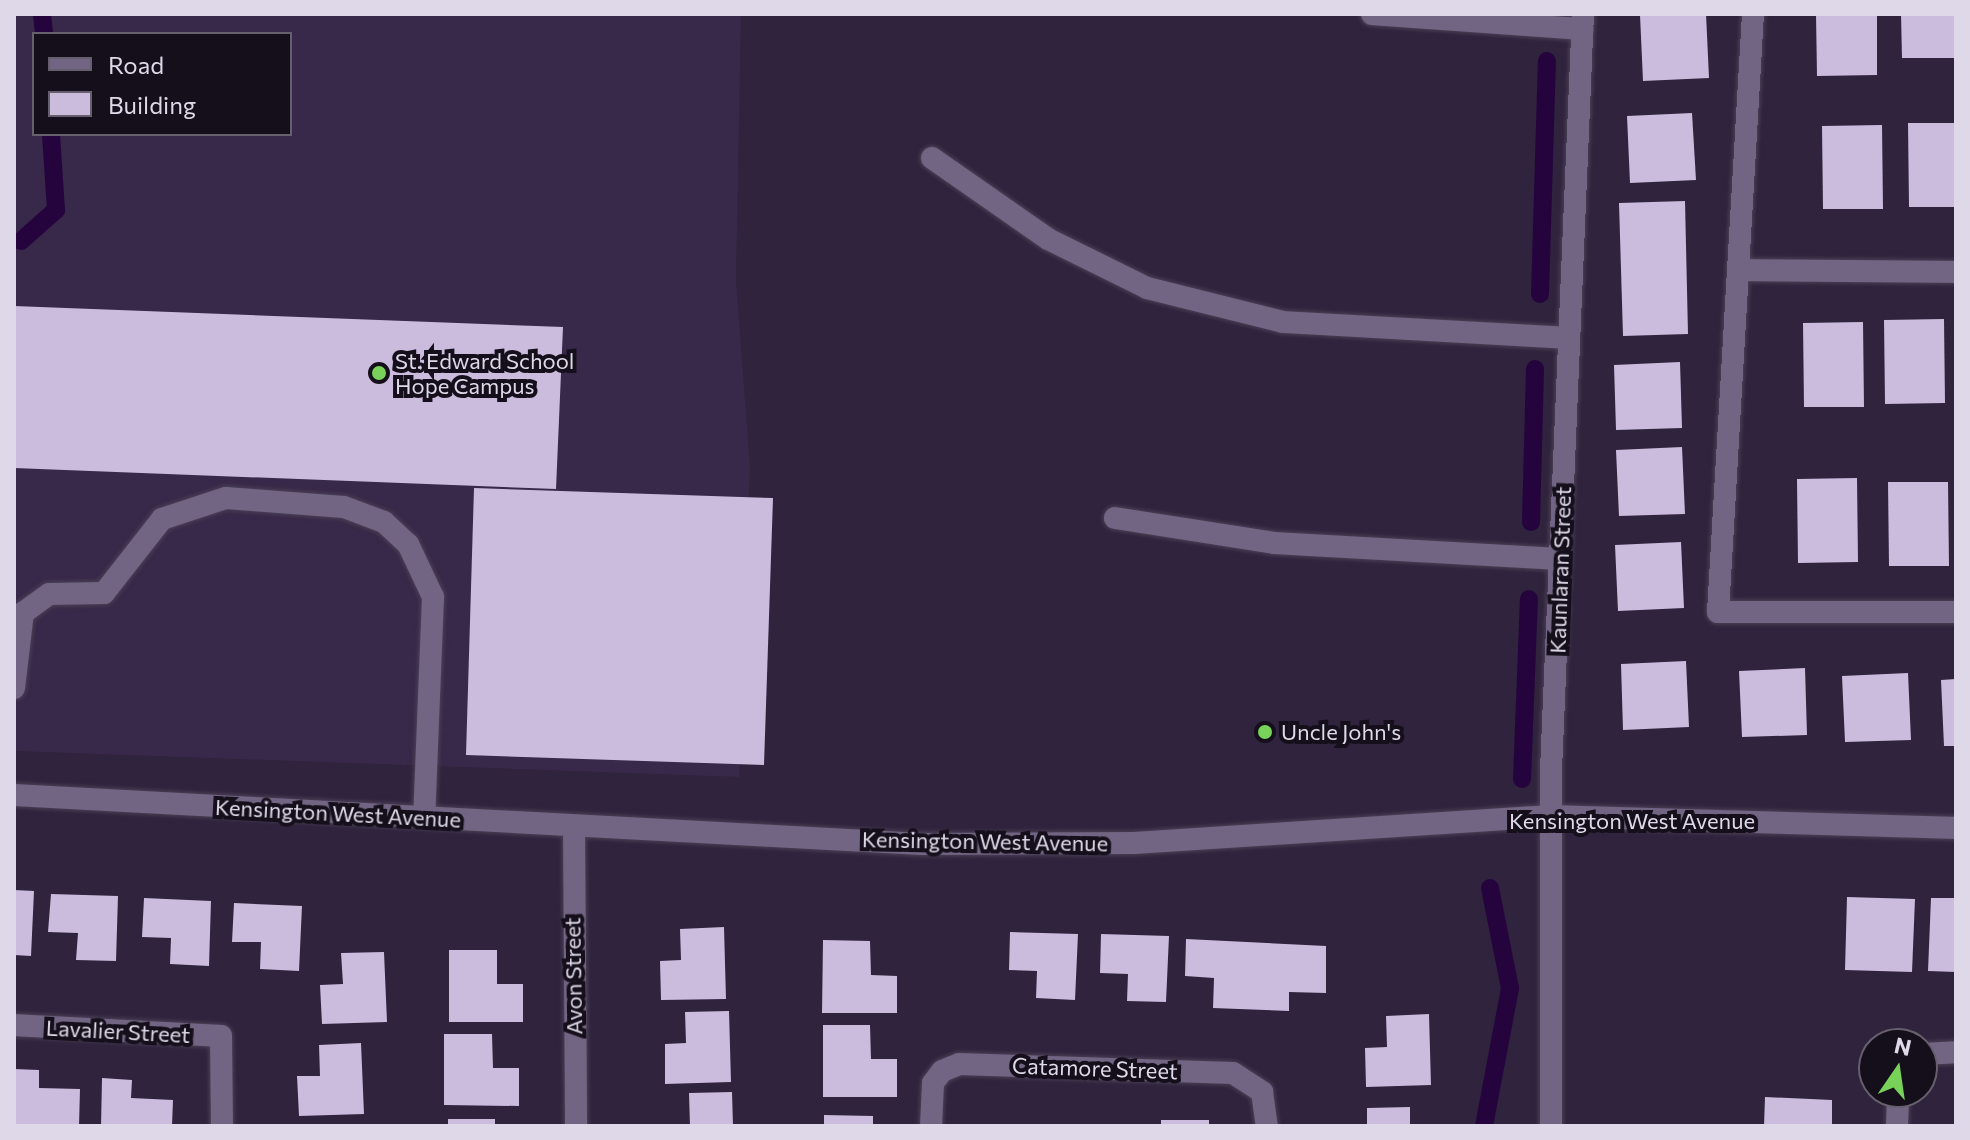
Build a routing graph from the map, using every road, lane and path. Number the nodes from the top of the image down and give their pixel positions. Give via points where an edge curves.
1 (1372, 14) edge
2 (1753, 14) edge
3 (1582, 22) edge
4 (932, 158) dead end
5 (1738, 270) junction
6 (1956, 272) edge
7 (1568, 338) junction
8 (1115, 518) dead end
9 (1560, 559) junction
10 (1956, 612) edge
11 (14, 688) edge
12 (14, 795) edge
13 (1551, 816) junction
14 (424, 817) junction
15 (574, 826) junction
16 (1956, 828) edge
17 (14, 1025) edge
18 (931, 1115) edge
19 (1266, 1117) edge
20 (222, 1126) edge
21 (576, 1126) edge
22 (1551, 1126) edge

1 - 3 street
2 - 5 street
3 - 7 street, Kaunlaran Street
4 - 7 street via 1048,239 1147,288 1283,322
5 - 6 street
5 - 10 street via 1718,612
7 - 9 street, Kaunlaran Street
8 - 9 street via 1274,543
9 - 13 street, Kaunlaran Street
11 - 14 street via 23,613 49,594 104,593 162,519 226,498 344,507 384,522 408,544 433,597
12 - 14 street, Kensington West Avenue
13 - 15 street, Kensington West Avenue via 1119,843 922,844
13 - 16 street, Kensington West Avenue
13 - 22 street, Kaunlaran Street
14 - 15 street, Kensington West Avenue
15 - 21 street, Avon Street
17 - 20 street, Lavalier Street via 221,1036
18 - 19 street, Catamore Street via 933,1083 942,1071 959,1064 1233,1073 1262,1092

